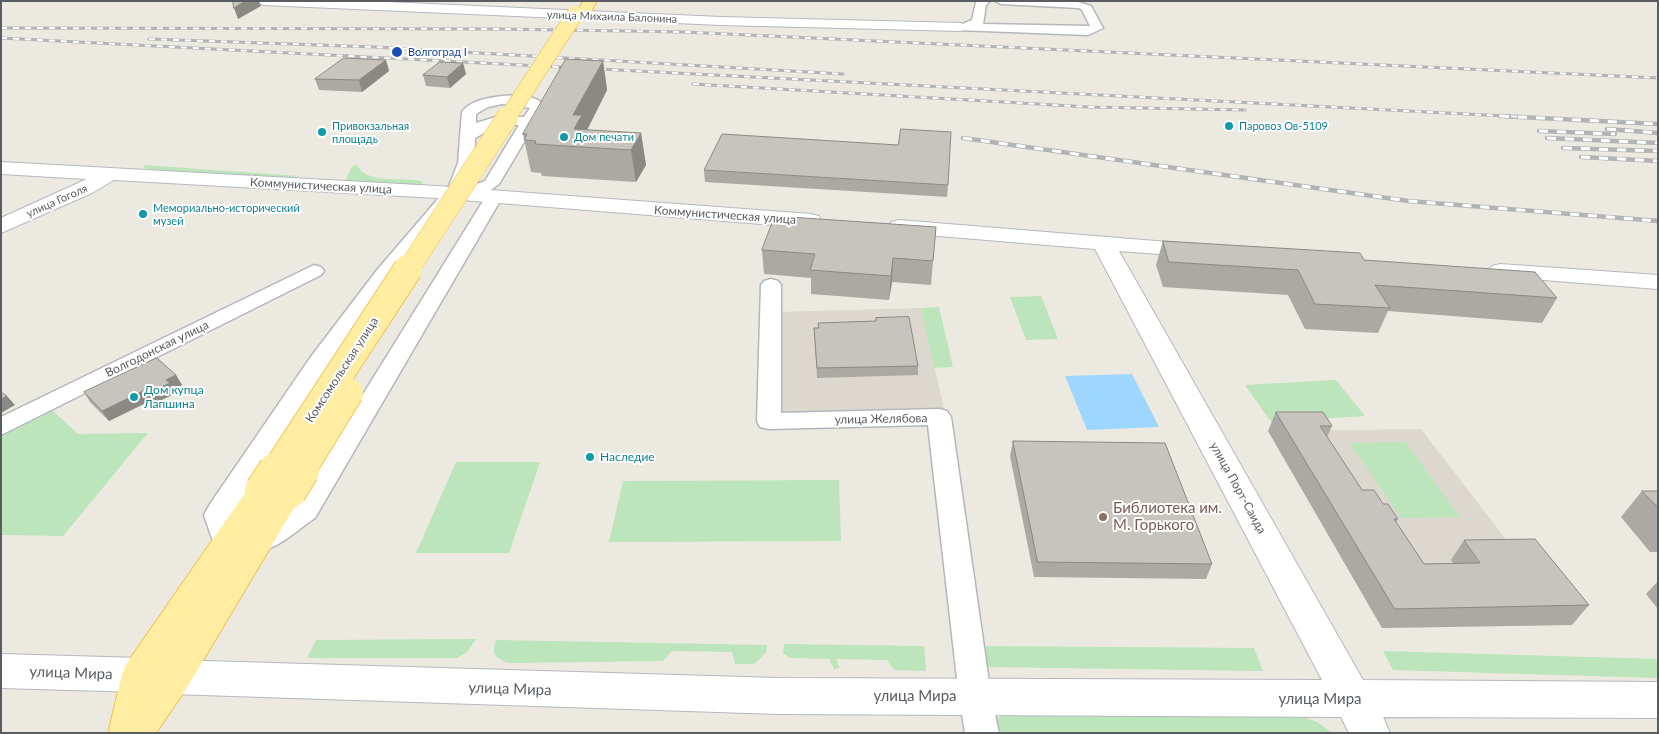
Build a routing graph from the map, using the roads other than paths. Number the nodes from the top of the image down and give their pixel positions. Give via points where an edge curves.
1 (263, 1) edge
2 (984, 1) edge
3 (1001, 1) edge
4 (582, 8) edge
5 (961, 27) junction
6 (1, 168) edge
7 (110, 174) junction
8 (495, 192) junction
9 (458, 194) junction
10 (837, 223) edge
11 (1, 226) edge
12 (877, 226) edge
13 (1103, 243) junction
14 (1218, 251) edge
15 (1483, 270) edge
16 (314, 271) dead end
17 (1658, 282) edge
18 (771, 285) dead end
19 (1, 427) edge
20 (241, 544) junction
21 (1, 671) edge
22 (156, 676) junction
23 (1658, 700) edge
24 (978, 714) edge
25 (1361, 716) edge
26 (128, 733) edge
27 (132, 733) edge

1 - 5 street, улица Михаила Балонина via 721,21
2 - 5 street via 980,4 978,22
3 - 5 street via 1081,5 1088,8 1097,28 1088,31
4 - 20 main road, Комсомольская улица, bridge via 493,163
6 - 7 street, Коммунистическая улица
7 - 9 street, Коммунистическая улица
7 - 11 street, улица Гоголя via 85,190
8 - 9 street, Коммунистическая улица
8 - 9 street via 537,105 518,101 487,102 468,112 466,163 457,186
8 - 10 street, Коммунистическая улица
8 - 20 street via 305,511
9 - 20 street via 384,274 318,363 220,511 218,515
12 - 13 street
13 - 14 street
13 - 25 street, улица Порт-Саида
15 - 17 street
16 - 19 street, Волгодонская улица
18 - 24 street, улица Желябова via 769,421 939,417
20 - 22 main road, Комсомольская улица
21 - 22 street, улица Мира
22 - 24 street, улица Мира via 778,696
22 - 26 main road, Комсомольская улица
22 - 27 main road, Комсомольская улица
23 - 25 street, улица Мира via 1415,698
24 - 25 street, улица Мира

